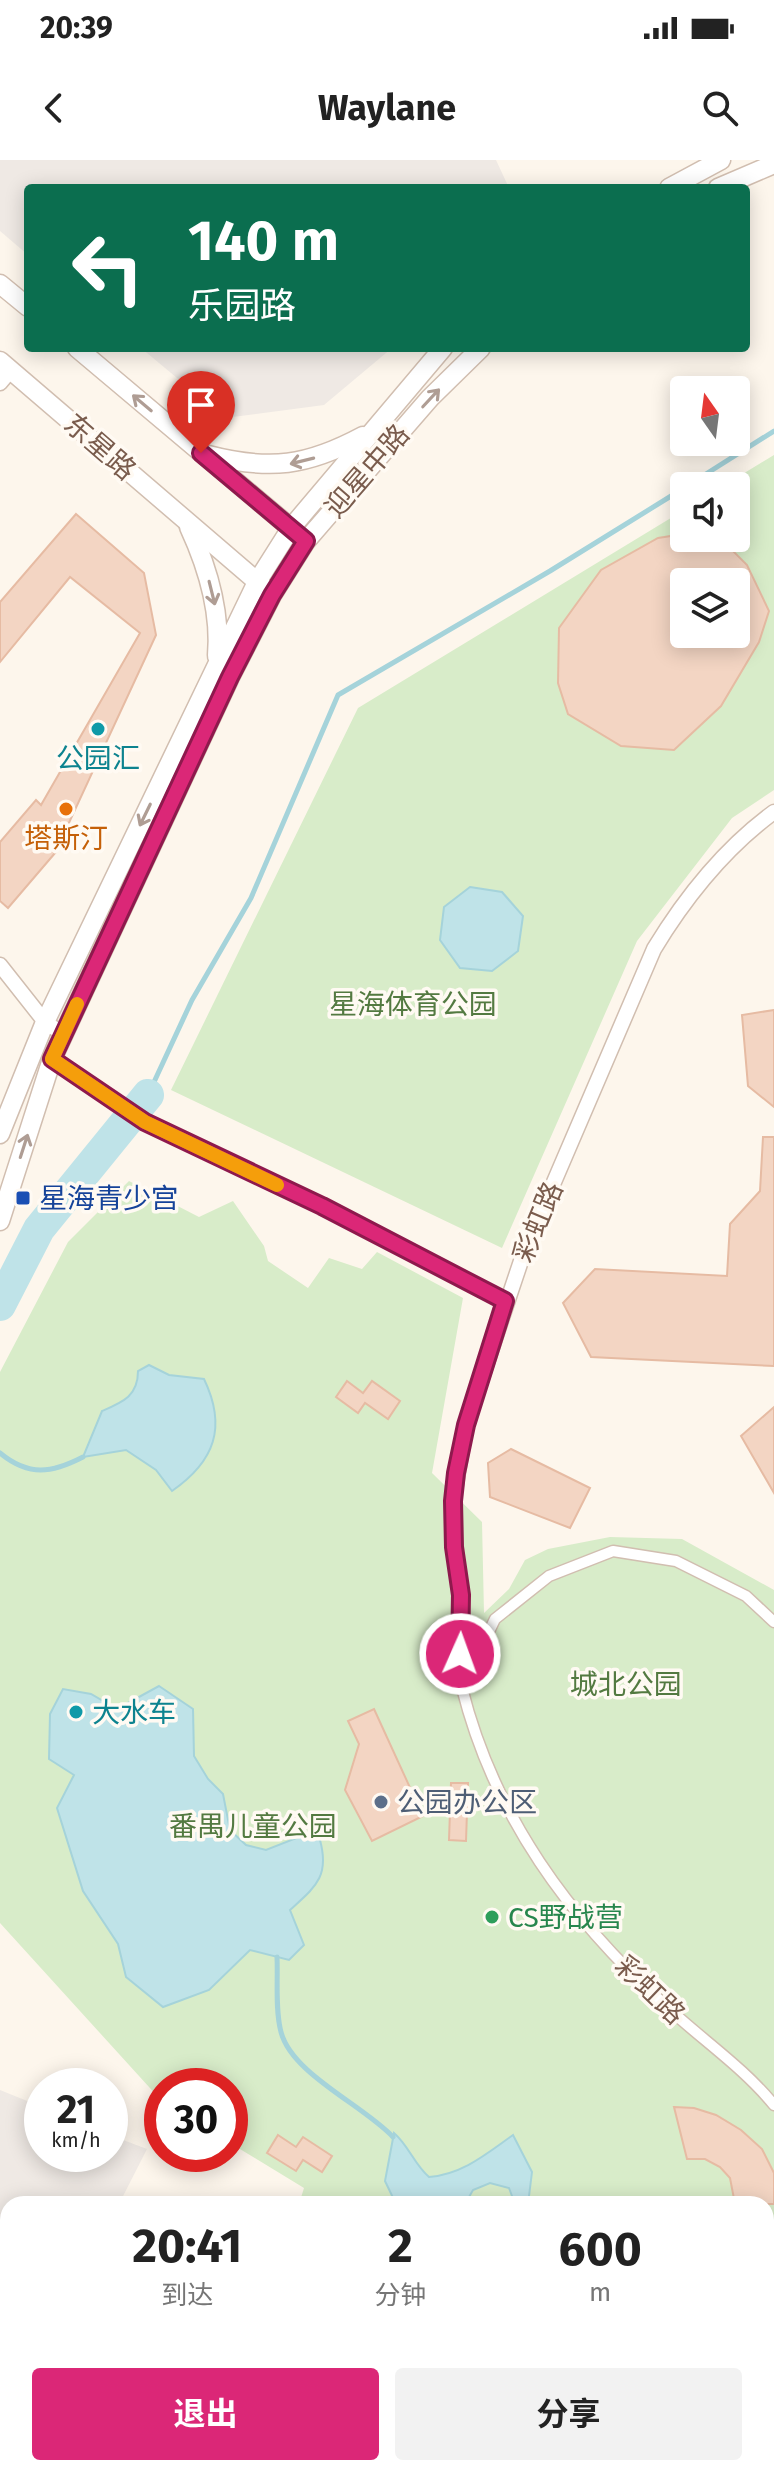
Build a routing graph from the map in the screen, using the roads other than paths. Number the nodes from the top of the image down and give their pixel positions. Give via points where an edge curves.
1 (721, 160) edge
2 (774, 164) edge
3 (676, 184) edge
4 (727, 184) edge
5 (0, 284) edge
6 (24, 304) edge
7 (82, 352) edge
8 (440, 352) edge
9 (477, 352) edge
10 (4, 372) edge
11 (373, 431) junction
12 (201, 453) junction
13 (186, 521) junction
14 (291, 528) junction
15 (306, 541) junction
16 (264, 589) junction
17 (215, 669) junction
18 (774, 812) edge
19 (0, 965) edge
20 (45, 1022) junction
21 (63, 1034) junction
22 (52, 1059) junction
23 (0, 1134) edge
24 (0, 1221) edge
25 (505, 1301) junction
26 (774, 1622) edge
27 (462, 1688) junction
28 (774, 2105) edge

1 - 3 street
2 - 4 street
5 - 6 street
12 -> 7 street
8 - 11 street, 迎星中路
15 -> 9 street, 迎星中路
10 - 13 street, 东星路
11 -> 12 street via 329,454 283,466 242,464
11 - 14 street, 迎星中路
12 - 14 street
13 - 16 street, 东星路
13 -> 17 street via 201,553 219,624
14 - 15 street
14 - 16 street, 迎星中路
15 - 16 street, 迎星中路
16 - 17 street, 迎星中路
16 - 21 street, 迎星中路 via 230,677
17 -> 20 street, 迎星中路
18 - 25 street, 彩虹路 via 702,881 654,949
19 - 20 street
20 - 21 street
20 - 23 street, 迎星中路
21 - 22 street, 迎星中路
24 -> 22 street, 迎星中路
22 - 25 street via 145,1122
25 - 27 street, 彩虹路 via 466,1425 453,1501
26 - 27 street via 746,1596 676,1561 613,1551 549,1576 495,1619
27 - 28 street, 彩虹路 via 485,1762 541,1869 593,1934 646,1988

